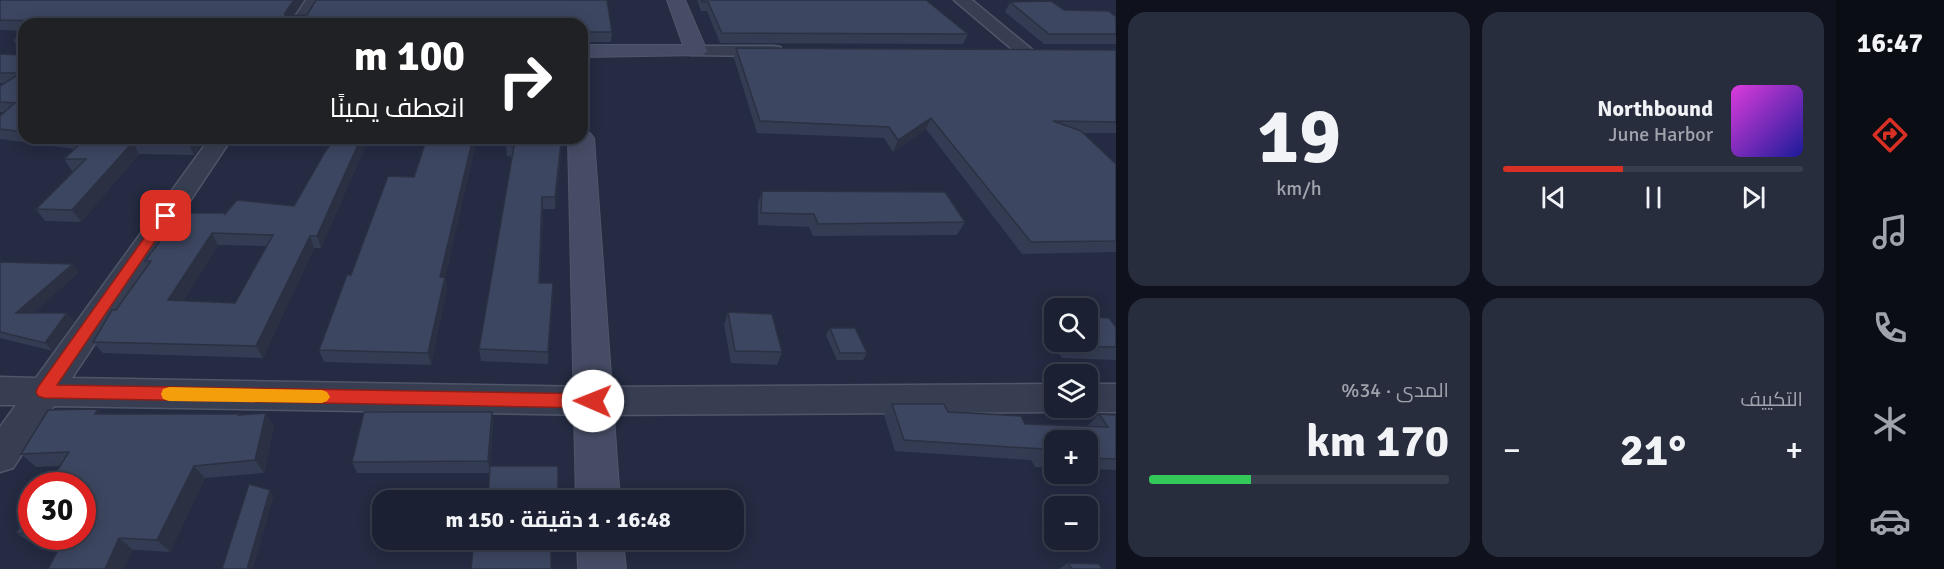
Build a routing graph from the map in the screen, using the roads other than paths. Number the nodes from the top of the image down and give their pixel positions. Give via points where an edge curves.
1 (314, 0) edge
2 (676, 0) edge
3 (962, 0) edge
4 (303, 18) edge
5 (588, 51) edge
6 (696, 51) junction
7 (790, 51) edge
8 (1002, 52) edge
9 (1026, 52) junction
10 (1048, 52) edge
11 (217, 144) edge
12 (581, 144) edge
13 (0, 391) edge
14 (44, 392) junction
15 (1044, 398) edge
16 (1098, 398) edge
17 (1116, 398) edge
18 (593, 401) junction
19 (0, 456) edge
20 (597, 490) edge
21 (601, 550) edge
22 (602, 569) edge

1 - 4 street
2 - 6 street
3 - 9 street
5 - 6 street
6 - 7 street
8 - 9 street
9 - 10 street
11 - 14 street
12 - 18 street
13 - 14 street
14 - 18 street
14 - 19 street
15 - 18 street
16 - 17 street
18 - 20 street
21 - 22 street

